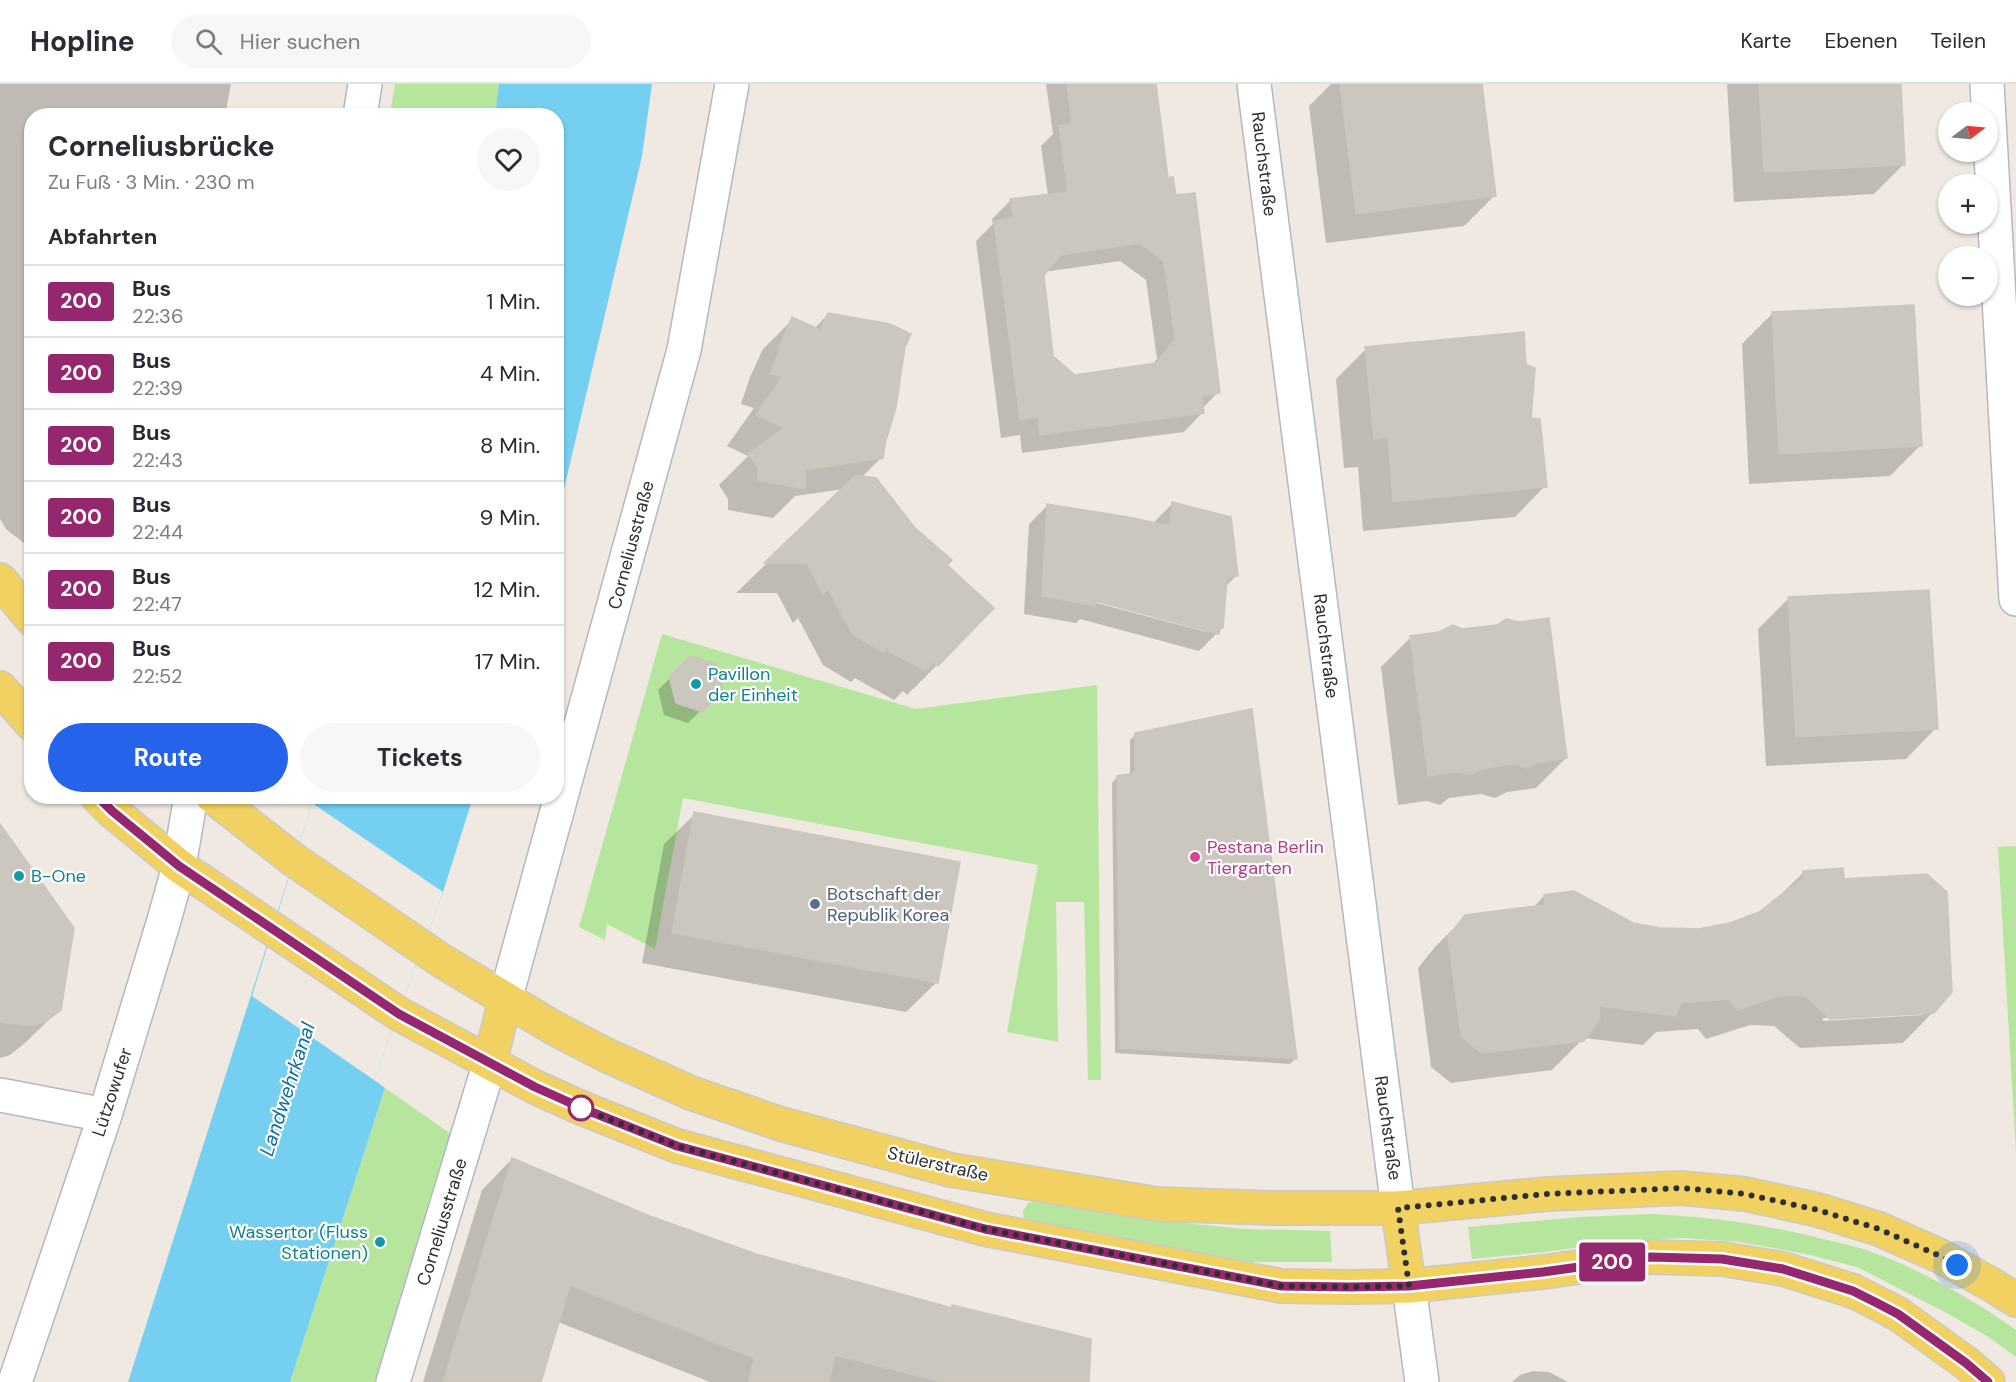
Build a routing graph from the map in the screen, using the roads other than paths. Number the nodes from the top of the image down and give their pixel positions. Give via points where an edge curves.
1 (365, 84) edge
2 (732, 84) edge
3 (1254, 84) edge
4 (1987, 84) edge
5 (361, 108) edge
6 (2006, 240) edge
7 (0, 580) edge
8 (2016, 599) edge
9 (24, 609) edge
10 (0, 688) edge
11 (24, 715) edge
12 (564, 786) edge
13 (106, 804) edge
14 (190, 804) edge
15 (222, 804) edge
16 (559, 804) edge
17 (179, 866) junction
18 (505, 1000) junction
19 (490, 1062) junction
20 (0, 1095) edge
21 (105, 1114) junction
22 (1398, 1208) junction
23 (1409, 1286) junction
24 (2016, 1300) edge
25 (15, 1382) edge
26 (393, 1382) edge
27 (1422, 1382) edge
28 (1988, 1382) edge

1 - 5 street
2 - 12 street, Corneliusstraße via 684,350
3 - 22 street, Rauchstraße
4 - 6 street
6 - 8 street
7 - 9 main road
10 - 11 main road
13 - 17 main road
14 - 17 street, Lützowufer
15 - 18 main road, Stülerstraße via 294,860
16 - 18 street, Corneliusstraße
17 - 19 main road via 399,1014
17 - 21 street, Lützowufer
18 - 19 main road
18 - 22 main road, Stülerstraße via 606,1055 691,1093 781,1124 951,1170 1157,1204
19 - 23 main road via 535,1087 677,1146 985,1229 1281,1286
19 - 26 street, Corneliusstraße
20 - 21 street
21 - 25 street, Lützowufer
22 - 23 main road
22 - 24 main road, Stülerstraße via 1548,1194 1681,1188 1745,1194 1879,1229 1940,1256
23 - 27 street
23 - 28 main road via 1651,1257 1722,1259 1783,1269 1875,1302 1906,1320

